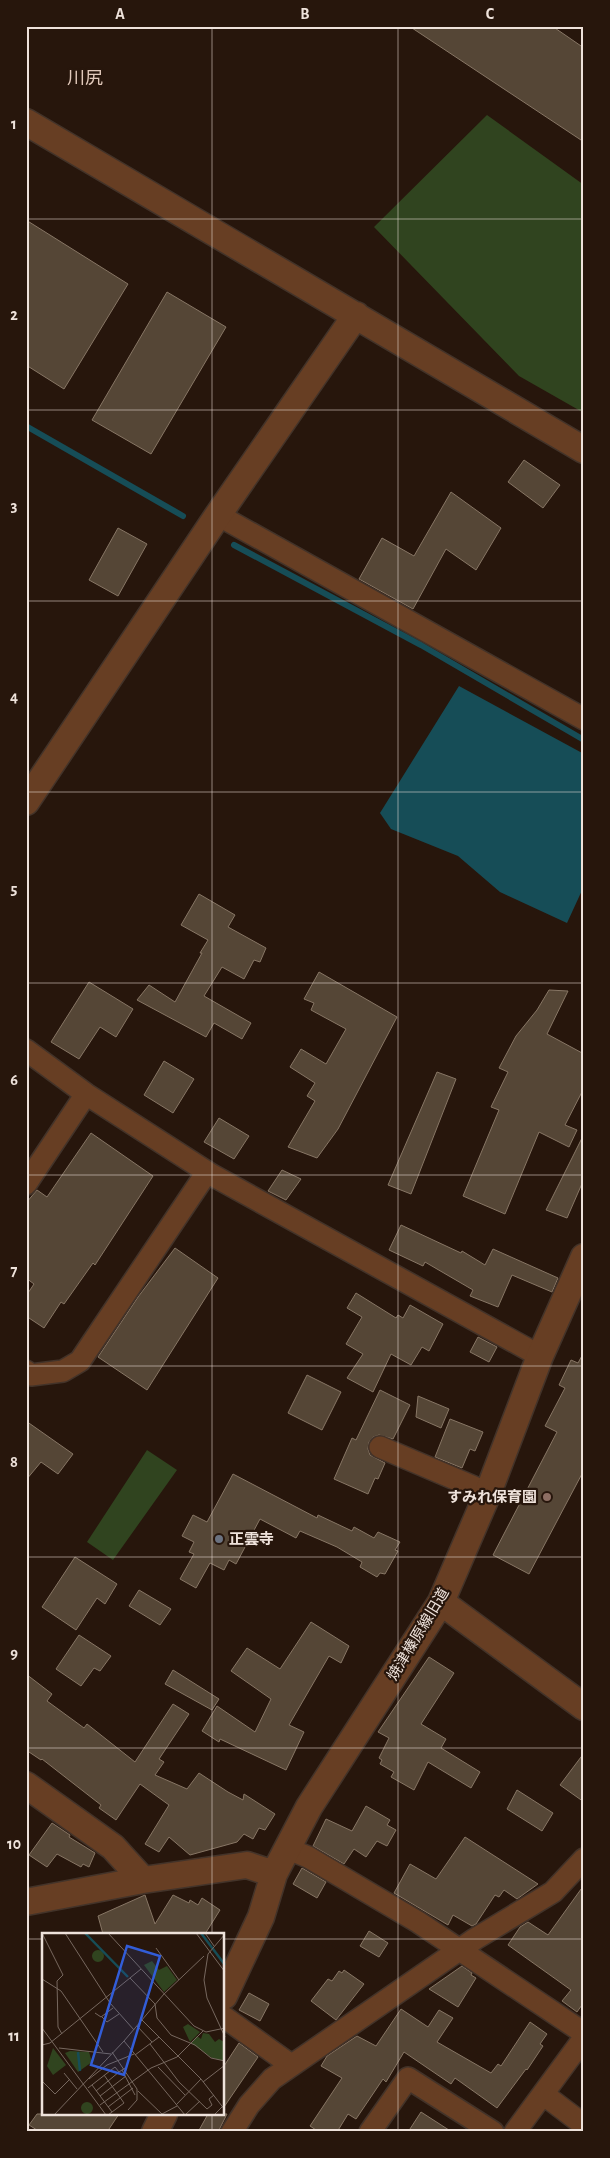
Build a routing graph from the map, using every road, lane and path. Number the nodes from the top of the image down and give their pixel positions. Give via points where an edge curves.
1 (26, 122) edge
2 (356, 315) junction
3 (584, 450) edge
4 (218, 515) junction
5 (584, 719) edge
6 (26, 802) edge
7 (26, 1050) edge
8 (86, 1094) junction
9 (207, 1172) junction
10 (26, 1184) edge
11 (581, 1271) edge
12 (540, 1356) junction
13 (26, 1371) edge
14 (380, 1447) dead end
15 (488, 1493) junction
16 (441, 1602) junction
17 (584, 1707) edge
18 (26, 1785) edge
19 (286, 1848) junction
20 (584, 1859) edge
21 (274, 1874) junction
22 (143, 1880) junction
23 (26, 1902) edge
24 (460, 1950) junction
25 (225, 1994) edge
26 (225, 2018) edge
27 (584, 2033) edge
28 (584, 2038) edge
29 (291, 2065) junction
30 (543, 2094) junction
31 (163, 2116) edge
32 (584, 2125) edge
33 (155, 2132) edge
34 (232, 2132) edge
35 (370, 2132) edge
36 (493, 2132) edge
37 (515, 2132) edge

1 - 2 street
2 - 3 street
2 - 4 street
4 - 5 street
4 - 6 street
7 - 8 street
8 - 9 street
8 - 10 street
9 - 12 street
9 - 13 street via 80,1361 63,1371 31,1375
11 - 12 street, 焼津榛原線旧道
12 - 15 street, 焼津榛原線旧道
14 - 15 street
15 - 16 street, 焼津榛原線旧道
16 - 17 street
16 - 19 street, 焼津榛原線旧道
18 - 22 street via 113,1847
19 - 21 street, 焼津榛原線旧道
19 - 24 street via 308,1857
20 - 24 street via 553,1892
21 - 22 street via 247,1865
21 - 25 street, 焼津榛原線旧道 via 261,1918
22 - 23 street
24 - 27 street
24 - 29 street
26 - 29 street
28 - 30 street
29 - 34 street via 249,2105
30 - 32 street
30 - 37 street
31 - 33 street
35 - 36 street via 408,2078

